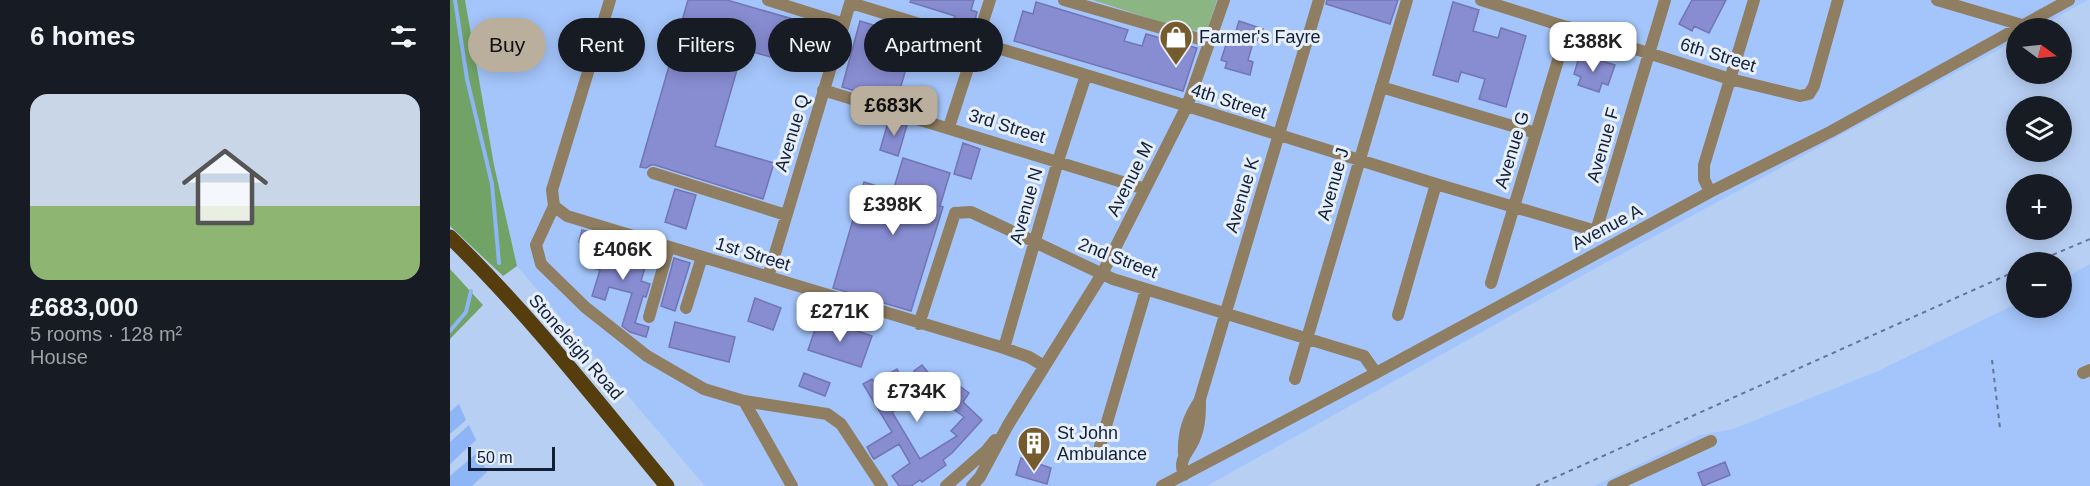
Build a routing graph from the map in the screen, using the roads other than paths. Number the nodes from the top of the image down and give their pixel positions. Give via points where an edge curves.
1 (610, 0) edge
2 (768, 0) edge
3 (990, 0) edge
4 (1064, 0) edge
5 (1224, 0) edge
6 (1319, 0) edge
7 (1407, 0) edge
8 (1481, 0) edge
9 (1665, 0) edge
10 (1754, 0) edge
11 (1838, 0) edge
12 (1937, 0) edge
13 (2069, 0) edge
14 (851, 2) edge
15 (825, 18) edge
16 (846, 18) edge
17 (901, 18) edge
18 (984, 18) edge
19 (2035, 18) edge
20 (2006, 20) edge
21 (1568, 27) junction
22 (2006, 34) edge
23 (1210, 42) junction
24 (1003, 50) edge
25 (1649, 52) junction
26 (829, 72) edge
27 (966, 72) edge
28 (1086, 75) junction
29 (1730, 79) junction
30 (1381, 87) junction
31 (823, 90) junction
32 (1187, 106) junction
33 (949, 127) junction
34 (1536, 133) junction
35 (1279, 136) junction
36 (1359, 160) junction
37 (1058, 161) junction
38 (653, 173) dead end
39 (1436, 184) junction
40 (1145, 189) junction
41 (1710, 192) junction
42 (554, 206) junction
43 (1513, 207) junction
44 (786, 214) junction
45 (1596, 231) junction
46 (450, 237) edge
47 (1034, 243) junction
48 (669, 247) junction
49 (1607, 248) junction
50 (702, 257) junction
51 (1102, 274) junction
52 (768, 277) junction
53 (1491, 282) dead end
54 (1146, 290) junction
55 (686, 308) dead end
56 (1225, 314) junction
57 (1398, 315) dead end
58 (650, 317) dead end
59 (919, 324) junction
60 (1306, 339) junction
61 (1004, 348) junction
62 (1044, 366) junction
63 (1377, 373) junction
64 (1295, 379) dead end
65 (744, 401) junction
66 (1008, 425) junction
67 (1711, 441) dead end
68 (1100, 446) dead end
69 (1185, 475) junction
70 (667, 486) edge
71 (792, 486) edge
72 (882, 486) edge
73 (946, 486) edge
74 (972, 486) edge
75 (1162, 486) edge
76 (1613, 486) edge

1 - 42 lane via 552,190
2 - 15 lane
3 - 18 lane
4 - 23 lane
5 - 23 lane, Avenue M
6 - 35 lane, Avenue K
7 - 30 lane, Avenue J
8 - 21 lane, 6th Street
9 - 25 lane, Avenue F
10 - 29 lane
11 - 29 lane, 6th Street via 1809,94 1800,96
12 - 20 lane
13 - 19 lane, Avenue A
14 - 16 lane, Avenue Q
14 - 17 lane, 4th Street
21 - 25 lane, 6th Street
21 - 34 lane, Avenue G
22 - 41 lane, Avenue A via 1830,132
23 - 32 lane, Avenue M
24 - 28 lane, 4th Street
25 - 29 lane, 6th Street
25 - 45 lane, Avenue F
26 - 31 lane, Avenue Q
27 - 33 lane
28 - 32 lane, 4th Street
28 - 37 lane, Avenue N
29 - 41 lane via 1704,165 1704,179
30 - 34 lane
30 - 36 lane, Avenue J
31 - 33 lane, 3rd Street
31 - 44 lane, Avenue Q
32 - 35 lane, 4th Street
32 - 40 lane, Avenue M
33 - 37 lane, 3rd Street
34 - 43 lane, Avenue G
35 - 36 lane, 4th Street
35 - 56 lane, Avenue K
36 - 39 lane, 4th Street
36 - 60 lane, Avenue J
37 - 40 lane, 3rd Street
37 - 47 lane, Avenue N
38 - 44 lane
39 - 43 lane, 4th Street
39 - 57 lane
40 - 51 lane, Avenue M
41 - 49 lane, Avenue A
42 - 48 lane, 1st Street via 567,216
42 - 65 lane via 536,245 541,264 585,307 647,356 705,388
43 - 45 lane, 4th Street
43 - 53 lane, Avenue G
44 - 52 lane, Avenue Q
45 - 49 lane
46 - 70 main road, Stoneleigh Road via 521,312
47 - 51 lane, 2nd Street
47 - 59 lane, 2nd Street via 971,212 955,213
47 - 61 lane, Avenue N
48 - 50 lane, 1st Street
48 - 58 lane
49 - 63 lane, Avenue A
50 - 52 lane, 1st Street
50 - 55 lane
51 - 54 lane, 2nd Street
51 - 62 lane, Avenue M
52 - 59 lane, 1st Street
54 - 56 lane, 2nd Street
54 - 68 lane
56 - 60 lane, 2nd Street
56 - 69 lane, Avenue K via 1200,399 1195,440 1184,454
59 - 61 lane, 1st Street
60 - 63 lane, 2nd Street via 1364,356
60 - 64 lane, Avenue J
61 - 62 lane, 1st Street
62 - 66 lane, Avenue M
63 - 69 lane, Avenue A
65 - 71 lane
65 - 72 lane via 827,414 842,424
66 - 73 lane via 986,451
66 - 74 lane
67 - 76 lane
69 - 75 lane, Avenue A

